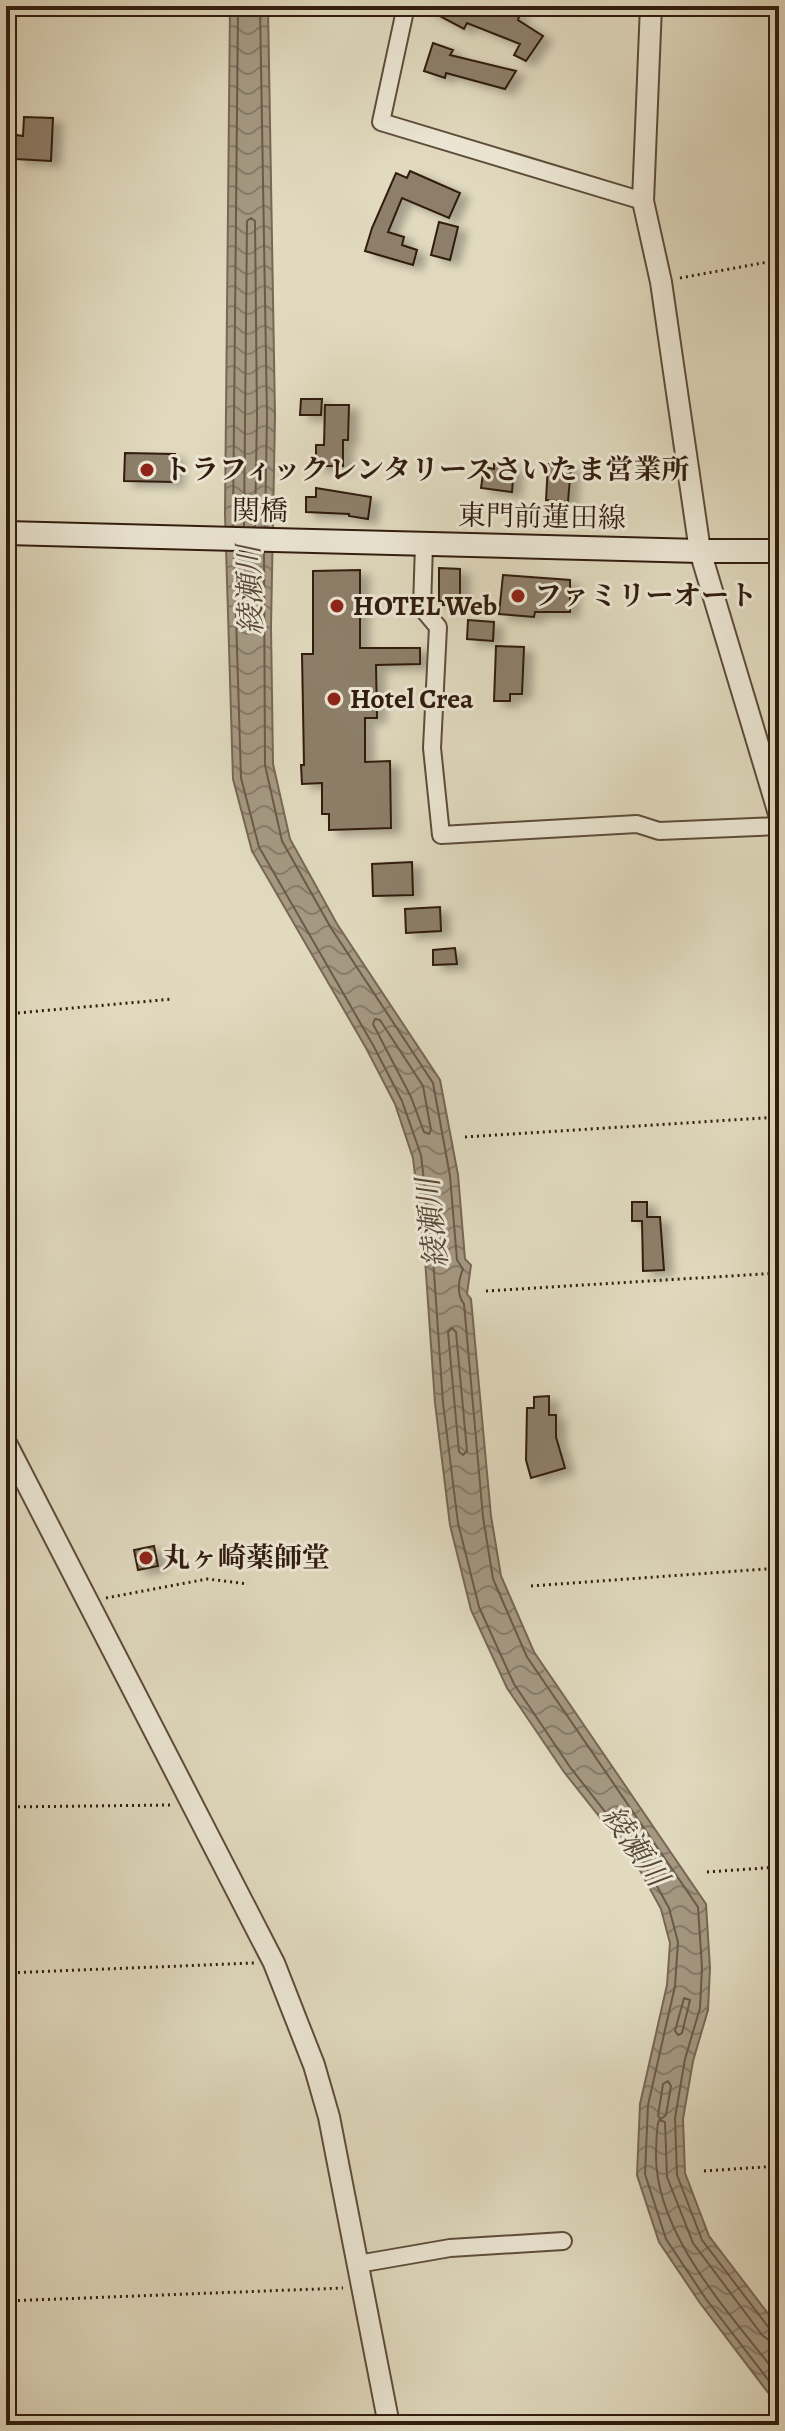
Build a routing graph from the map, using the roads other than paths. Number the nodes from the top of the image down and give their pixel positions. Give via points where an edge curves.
1 (406, 6) edge
2 (651, 6) edge
3 (643, 201) junction
4 (6, 533) edge
5 (304, 541) joint
6 (424, 544) junction
7 (700, 551) junction
8 (779, 551) edge
9 (779, 814) edge
10 (779, 826) edge
11 (6, 1443) edge
12 (563, 2241) dead end
13 (358, 2264) junction
14 (389, 2425) edge

1 - 3 street via 381,122
2 - 3 street
3 - 7 street via 661,282
4 - 5 main road, 関橋
5 - 6 main road, 東門前蓮田線
6 - 7 main road, 東門前蓮田線
6 - 10 street via 422,608 438,627 432,748 441,835 637,824 659,831
7 - 8 main road, 東門前蓮田線
7 - 9 street
11 - 13 street via 274,1963 329,2117
12 - 13 street via 450,2248
13 - 14 street

